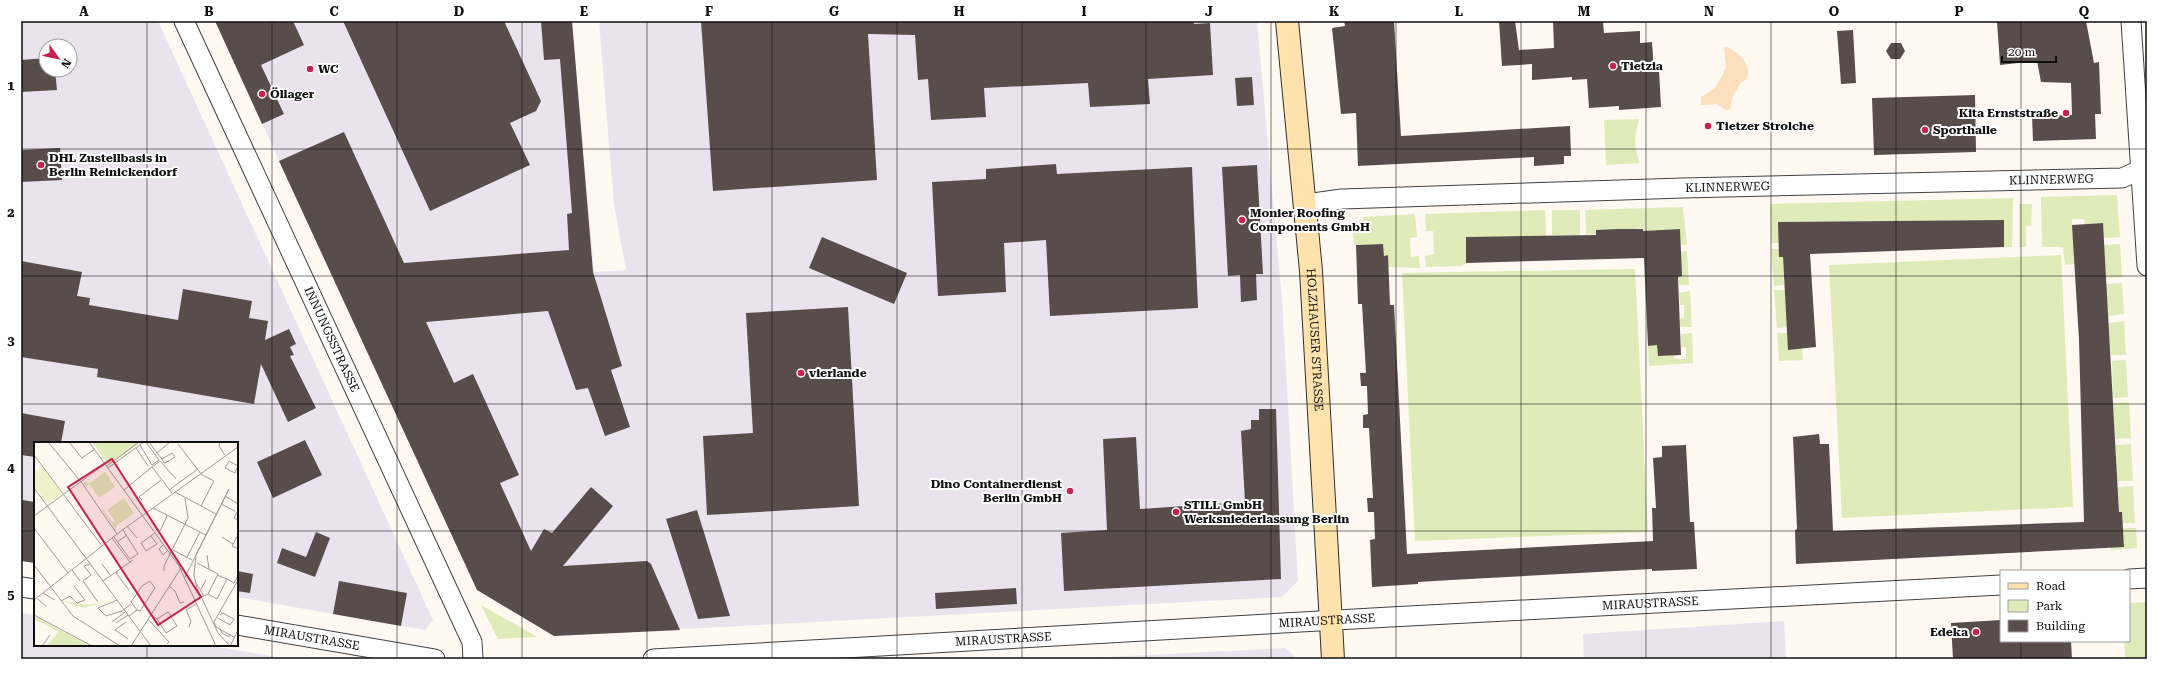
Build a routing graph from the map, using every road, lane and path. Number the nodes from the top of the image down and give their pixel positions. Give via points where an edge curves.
1 (184, 21) edge
2 (1287, 21) edge
3 (2131, 21) edge
4 (2144, 169) edge
5 (1306, 204) junction
6 (2147, 266) edge
7 (2147, 578) edge
8 (2130, 579) edge
9 (2000, 585) edge
10 (21, 587) edge
11 (34, 590) edge
12 (1331, 621) junction
13 (238, 625) edge
14 (434, 659) edge
15 (473, 659) edge
16 (653, 659) edge
17 (1333, 659) edge

1 - 15 street, INNUNGSSTRASSE via 472,642
2 - 5 main road, HOLZHAUSER STRASSE
3 - 4 street
4 - 5 street, KLINNERWEG via 2122,178 1683,188 1342,199
4 - 6 street
5 - 12 main road, HOLZHAUSER STRASSE
7 - 8 street
9 - 12 street, MIRAUSTRASSE
10 - 11 street
12 - 16 street, MIRAUSTRASSE
12 - 17 main road, HOLZHAUSER STRASSE
13 - 14 street, MIRAUSTRASSE

